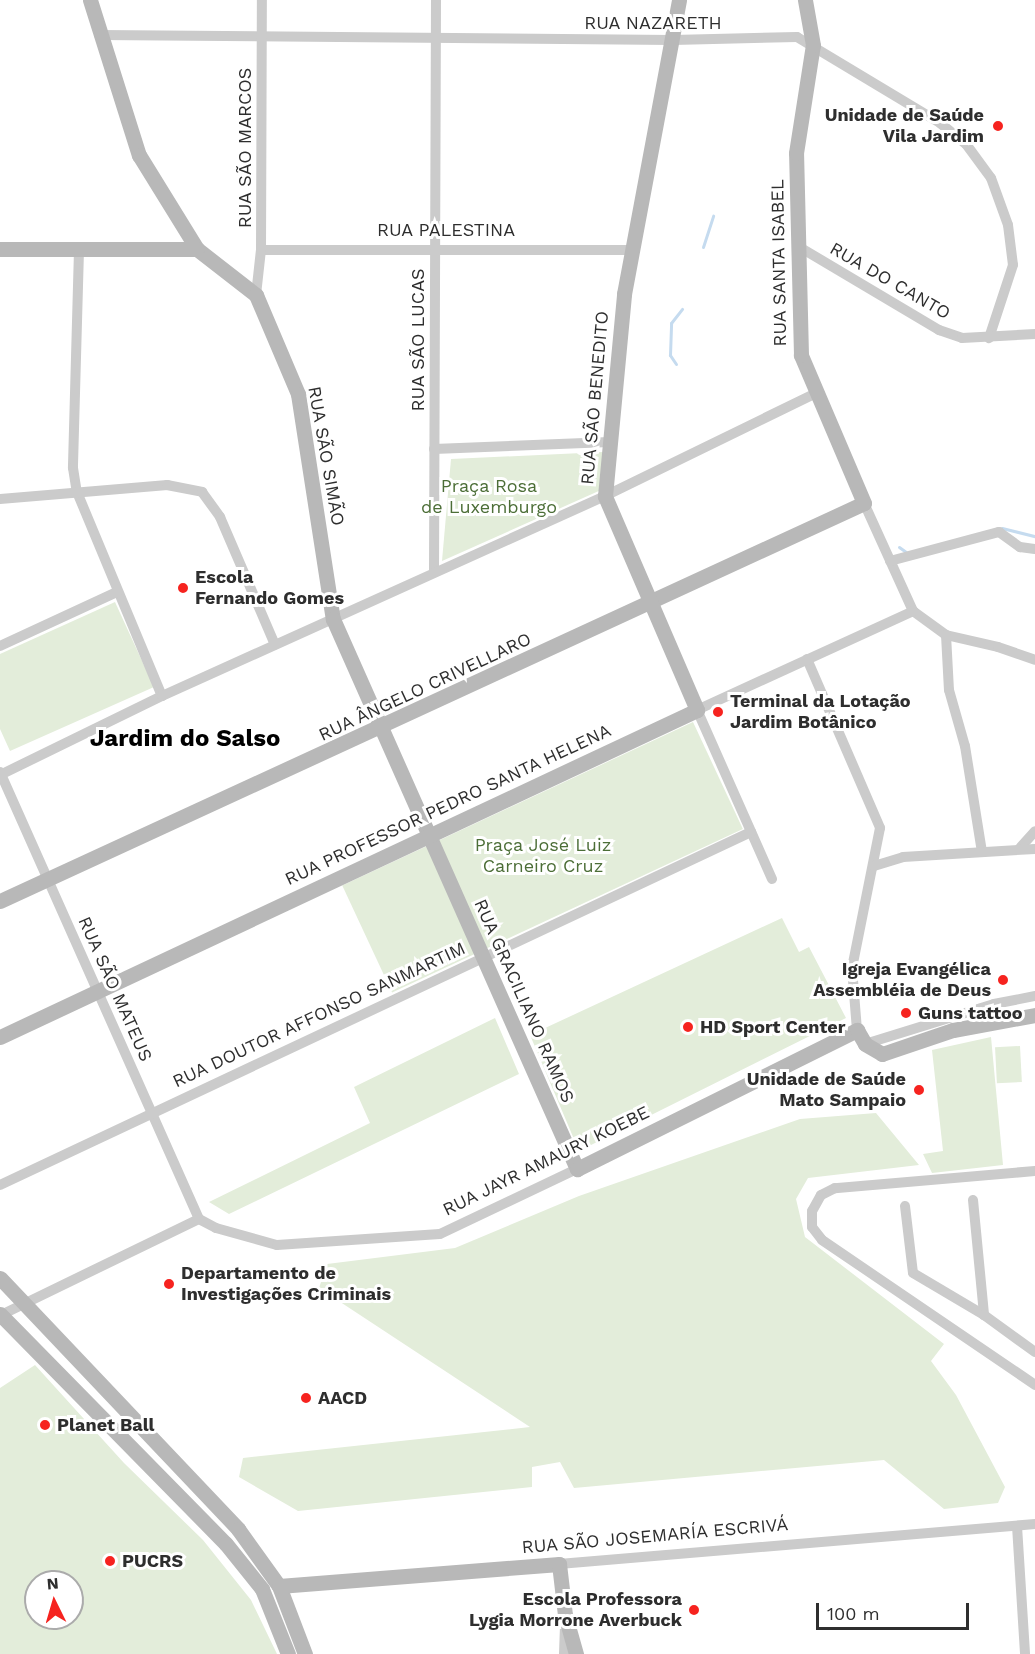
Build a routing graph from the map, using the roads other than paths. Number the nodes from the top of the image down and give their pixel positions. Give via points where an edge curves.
1 (90, 0) edge
2 (262, 0) edge
3 (436, 0) edge
4 (679, 0) edge
5 (805, 0) edge
6 (99, 35) junction
7 (263, 37) junction
8 (436, 38) junction
9 (673, 40) junction
10 (813, 45) junction
11 (801, 248) junction
12 (0, 249) edge
13 (198, 249) junction
14 (79, 250) junction
15 (261, 250) junction
16 (435, 250) junction
17 (631, 250) junction
18 (256, 295) junction
19 (1035, 334) edge
20 (989, 338) junction
21 (816, 393) junction
22 (610, 442) junction
23 (434, 450) junction
24 (76, 492) junction
25 (605, 496) junction
26 (0, 499) edge
27 (864, 503) junction
28 (1035, 549) edge
29 (890, 561) junction
30 (434, 572) junction
31 (117, 592) junction
32 (650, 603) junction
33 (913, 611) junction
34 (333, 619) junction
35 (946, 635) junction
36 (274, 645) junction
37 (0, 646) edge
38 (807, 659) junction
39 (1035, 660) edge
40 (162, 696) junction
41 (697, 710) junction
42 (382, 728) junction
43 (0, 774) edge
44 (1035, 831) edge
45 (751, 832) junction
46 (429, 835) junction
47 (1019, 849) junction
48 (1035, 849) edge
49 (982, 852) junction
50 (874, 866) junction
51 (771, 879) dead end
52 (48, 881) junction
53 (0, 901) edge
54 (483, 957) junction
55 (98, 991) junction
56 (1035, 996) edge
57 (1035, 1015) edge
58 (0, 1037) edge
59 (861, 1037) junction
60 (151, 1112) junction
61 (577, 1168) junction
62 (1035, 1171) edge
63 (0, 1185) edge
64 (973, 1200) dead end
65 (905, 1206) dead end
66 (199, 1219) junction
67 (0, 1278) edge
68 (23, 1302) junction
69 (1, 1314) edge
70 (984, 1315) junction
71 (1035, 1352) edge
72 (80, 1362) junction
73 (64, 1376) junction
74 (1035, 1385) edge
75 (1035, 1524) edge
76 (1017, 1526) junction
77 (559, 1564) junction
78 (279, 1586) junction
79 (262, 1589) junction
80 (565, 1615) junction
81 (1030, 1635) edge
82 (300, 1636) junction
83 (288, 1654) edge
84 (305, 1654) edge
85 (564, 1654) edge
86 (576, 1654) edge
87 (1025, 1654) edge

1 - 6 street, RUA SÃO SIMÃO
2 - 7 street, RUA SÃO MARCOS
3 - 8 street, RUA SÃO LUCAS
4 - 9 street, RUA SÃO BENEDITO
5 - 10 street, RUA SANTA ISABEL
6 - 7 street, RUA NAZARETH
6 - 13 street, RUA SÃO SIMÃO via 139,155
7 - 8 street, RUA NAZARETH
7 - 15 street, RUA SÃO MARCOS
8 - 9 street, RUA NAZARETH
8 - 16 street, RUA SÃO LUCAS
9 - 10 street, RUA NAZARETH via 797,37
9 - 17 street, RUA SÃO BENEDITO
10 - 11 street, RUA SANTA ISABEL via 796,153
10 - 20 street, RUA NAZARETH via 940,123 966,144 991,178 1008,225 1013,265
11 - 20 street, RUA DO CANTO via 939,330 962,338
11 - 21 street, RUA SANTA ISABEL via 801,355
12 - 14 street
13 - 14 street
13 - 18 street, RUA SÃO SIMÃO
14 - 24 street via 73,468
15 - 16 street, RUA PALESTINA
15 - 18 street, RUA SÃO MARCOS
16 - 17 street, RUA PALESTINA
16 - 23 street, RUA SÃO LUCAS
17 - 22 street, RUA SÃO BENEDITO
18 - 34 street, RUA SÃO SIMÃO via 298,394
19 - 20 street, RUA DO CANTO
21 - 25 street
21 - 27 street, RUA SANTA ISABEL
22 - 23 street
22 - 25 street, RUA SÃO BENEDITO
23 - 30 street, RUA SÃO LUCAS
24 - 26 street
24 - 31 street
24 - 36 street via 167,485 202,492 220,517
25 - 30 street
25 - 32 street, RUA SÃO BENEDITO
27 - 29 street, RUA SANTA ISABEL
27 - 32 street, RUA ÂNGELO CRIVELLARO
28 - 29 street via 1020,547 999,532
29 - 33 street, RUA SANTA ISABEL
30 - 34 street
31 - 37 street
31 - 40 street
32 - 41 street, RUA SÃO BENEDITO
32 - 42 street, RUA ÂNGELO CRIVELLARO
33 - 35 street
33 - 38 street, RUA PROFESSOR PEDRO SANTA HELENA
34 - 36 street
34 - 42 street, RUA GRACILIANO RAMOS
35 - 39 street via 998,646
35 - 49 street via 949,690 965,746
36 - 40 street
38 - 41 street, RUA PROFESSOR PEDRO SANTA HELENA
38 - 50 street via 880,828
40 - 43 street
41 - 45 street, RUA SÃO BENEDITO
41 - 46 street, RUA PROFESSOR PEDRO SANTA HELENA
42 - 46 street, RUA GRACILIANO RAMOS
42 - 52 street, RUA ÂNGELO CRIVELLARO
43 - 52 street, RUA SÃO MATEUS
44 - 47 street
45 - 51 street, RUA SÃO BENEDITO
45 - 54 street, RUA DOUTOR AFFONSO SANMARTIM
46 - 54 street, RUA GRACILIANO RAMOS
46 - 55 street, RUA PROFESSOR PEDRO SANTA HELENA
47 - 48 street
47 - 49 street
49 - 50 street via 903,857
50 - 59 street via 852,968
52 - 53 street, RUA ÂNGELO CRIVELLARO
52 - 55 street, RUA SÃO MATEUS
54 - 60 street, RUA DOUTOR AFFONSO SANMARTIM
54 - 61 street, RUA GRACILIANO RAMOS
55 - 58 street, RUA PROFESSOR PEDRO SANTA HELENA
55 - 60 street, RUA SÃO MATEUS
56 - 59 street
57 - 59 street via 953,1030 882,1054
59 - 61 street, RUA JAYR AMAURY KOEBE
60 - 63 street, RUA DOUTOR AFFONSO SANMARTIM
60 - 66 street, RUA SÃO MATEUS
61 - 66 street, RUA JAYR AMAURY KOEBE via 440,1234 277,1245
62 - 74 street via 835,1188 821,1195 812,1211 812,1227 822,1240
64 - 70 street
65 - 70 street via 913,1274
66 - 68 street
67 - 68 street
68 - 69 street
68 - 72 street
69 - 73 street
70 - 71 street
72 - 73 street
72 - 78 street via 238,1529
73 - 79 street via 226,1544
75 - 76 street, RUA SÃO JOSEMARÍA ESCRIVÁ
76 - 77 street, RUA SÃO JOSEMARÍA ESCRIVÁ
76 - 81 street
77 - 78 street, RUA SÃO JOSEMARÍA ESCRIVÁ
77 - 80 street
78 - 82 street
79 - 82 street
79 - 83 street
80 - 85 street
80 - 86 street
81 - 87 street
82 - 84 street

